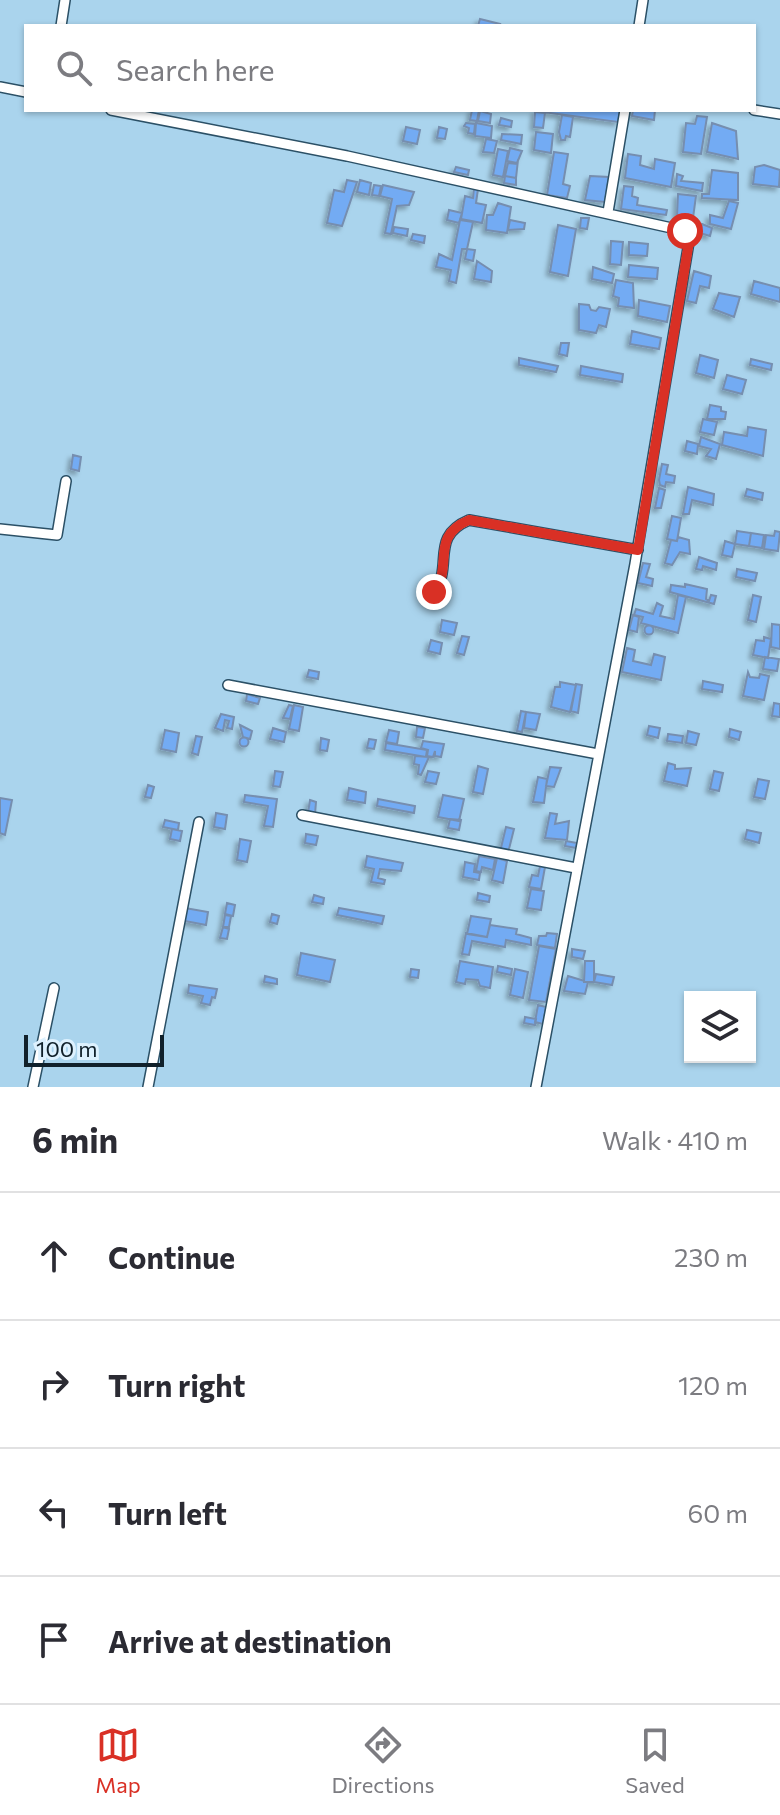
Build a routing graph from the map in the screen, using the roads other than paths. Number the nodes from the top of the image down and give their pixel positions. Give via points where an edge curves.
1 (65, 0) edge
2 (643, 0) edge
3 (61, 24) edge
4 (639, 24) edge
5 (0, 87) edge
6 (24, 92) edge
7 (756, 110) edge
8 (121, 112) edge
9 (625, 112) edge
10 (780, 114) edge
11 (608, 212) junction
12 (66, 481) dead end
13 (0, 529) edge
14 (638, 550) junction
15 (434, 592) dead end
16 (228, 685) dead end
17 (598, 754) junction
18 (302, 815) dead end
19 (199, 822) dead end
20 (576, 868) junction
21 (54, 988) dead end
22 (33, 1087) edge
23 (148, 1087) edge
24 (536, 1087) edge

1 - 3 street
2 - 4 street
5 - 6 street
7 - 10 street
8 - 11 street
9 - 11 street
11 - 14 street via 673,225 685,231 689,242
12 - 13 street via 57,535
14 - 15 street via 469,520 448,536 440,585
14 - 17 street
16 - 17 street
17 - 20 street
18 - 20 street
19 - 23 street
20 - 24 street
21 - 22 street

